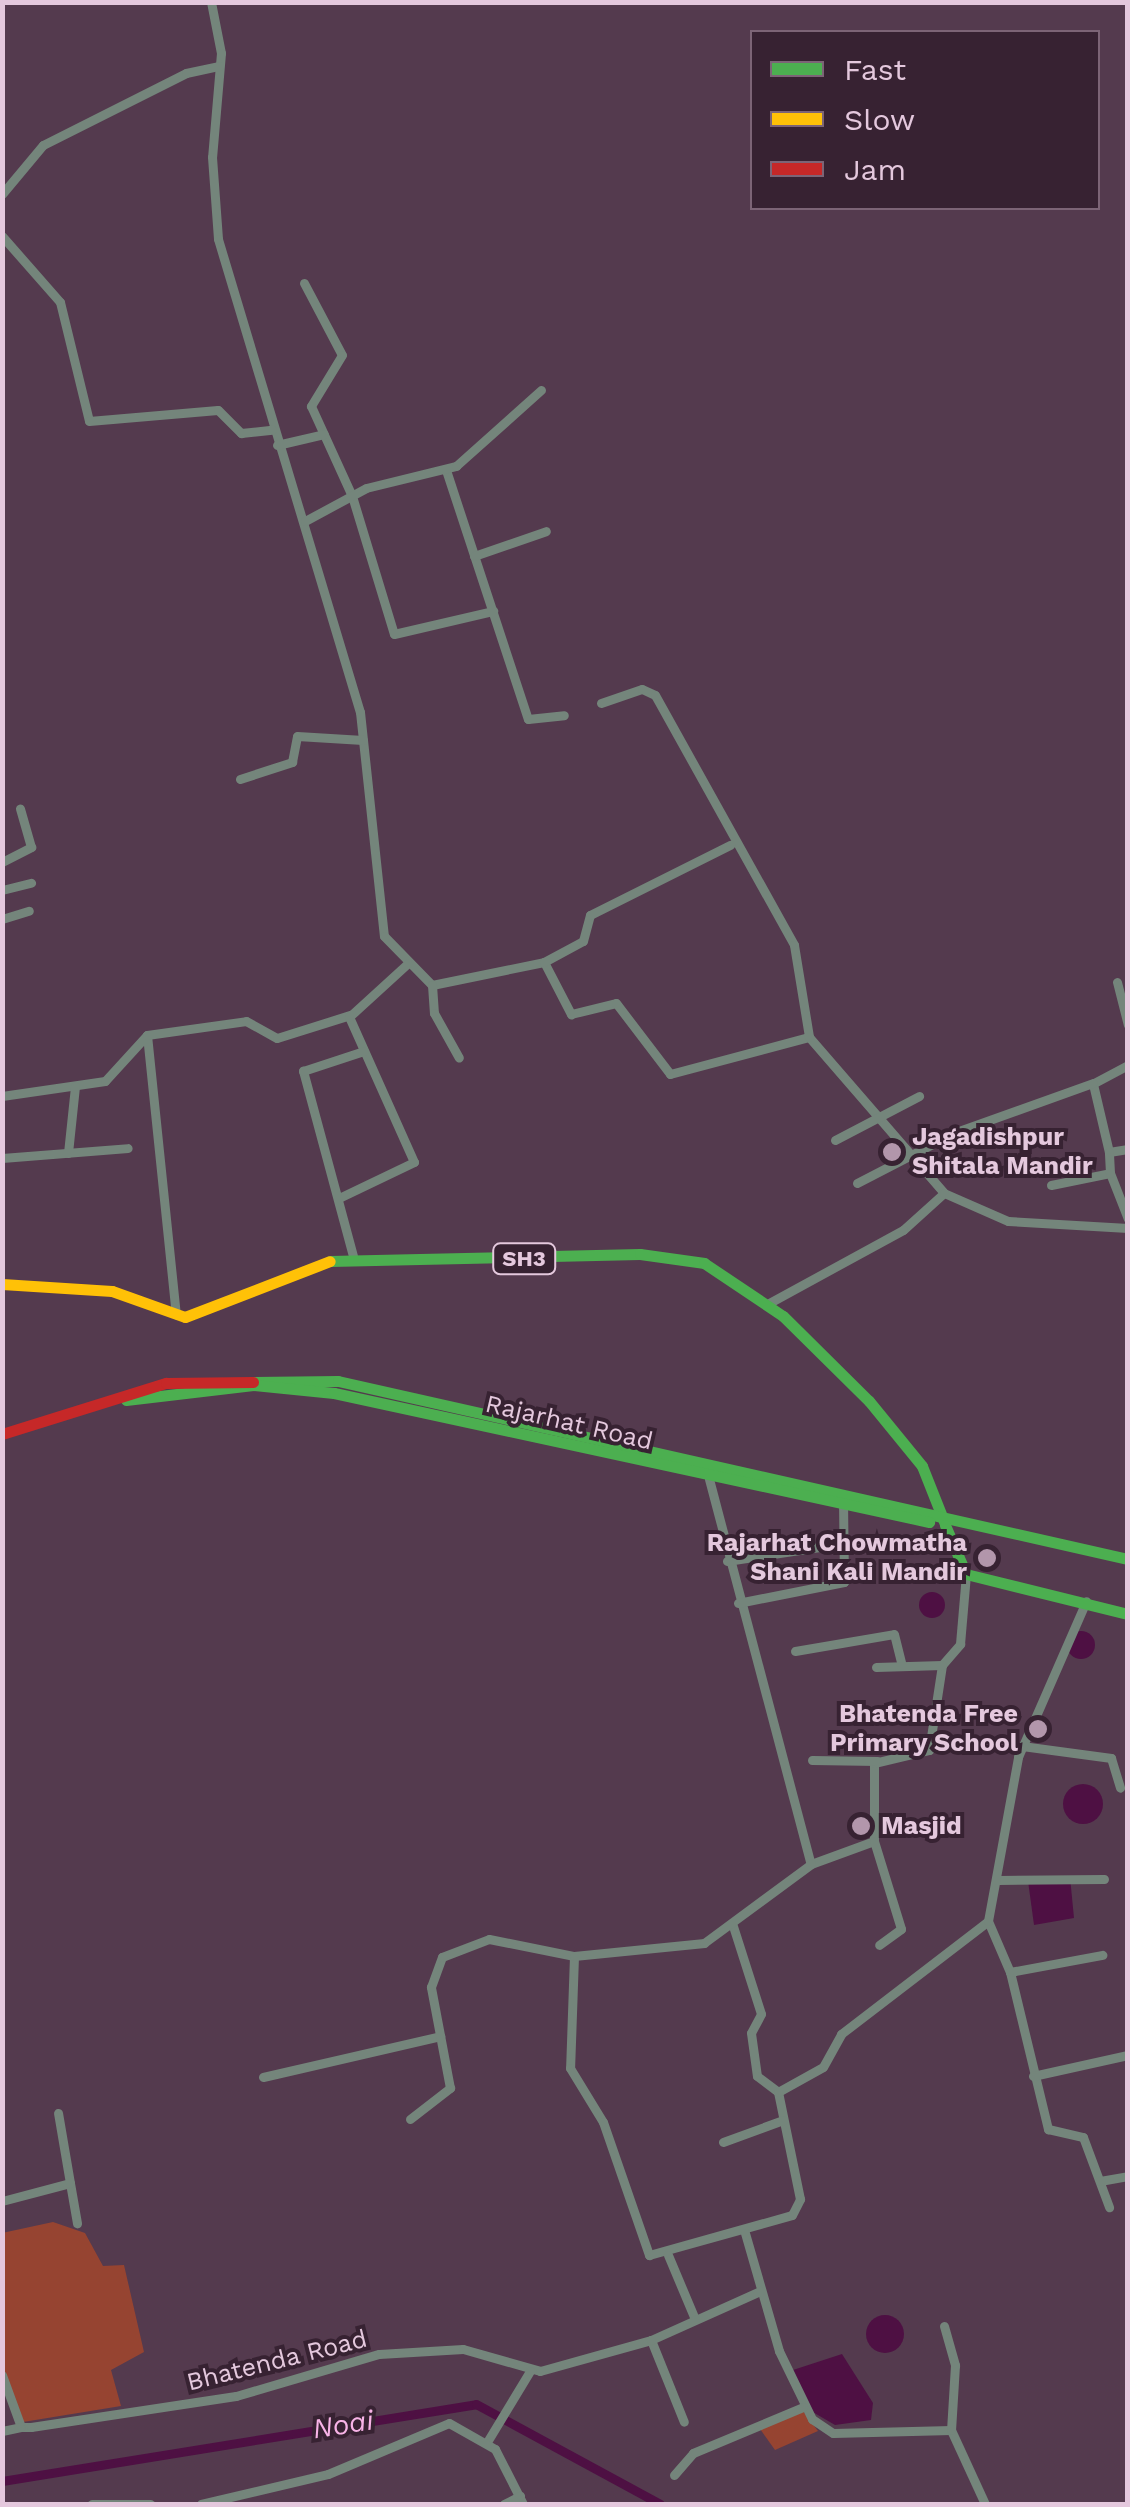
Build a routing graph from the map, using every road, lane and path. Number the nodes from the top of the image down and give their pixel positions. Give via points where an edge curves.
1 (211, 2) edge
2 (220, 66) junction
3 (2, 194) edge
4 (2, 236) edge
5 (304, 283) dead end
6 (541, 390) dead end
7 (272, 430) junction
8 (324, 434) junction
9 (277, 445) junction
10 (446, 470) junction
11 (352, 496) junction
12 (305, 522) junction
13 (546, 531) dead end
14 (474, 556) junction
15 (492, 611) junction
16 (601, 702) dead end
17 (564, 715) dead end
18 (363, 740) junction
19 (240, 779) dead end
20 (20, 810) dead end
21 (730, 845) junction
22 (2, 862) edge
23 (31, 882) dead end
24 (2, 890) edge
25 (28, 911) dead end
26 (2, 918) edge
27 (544, 962) junction
28 (407, 964) junction
29 (1117, 982) dead end
30 (432, 984) junction
31 (350, 1015) junction
32 (1128, 1025) edge
33 (147, 1034) junction
34 (809, 1037) junction
35 (364, 1050) junction
36 (459, 1058) dead end
37 (1128, 1065) edge
38 (1094, 1083) junction
39 (75, 1086) junction
40 (2, 1096) edge
41 (919, 1096) dead end
42 (878, 1118) junction
43 (834, 1140) dead end
44 (128, 1148) dead end
45 (1128, 1149) edge
46 (910, 1152) junction
47 (1108, 1152) junction
48 (68, 1153) junction
49 (2, 1158) edge
50 (1110, 1173) junction
51 (857, 1183) dead end
52 (1051, 1184) dead end
53 (944, 1193) junction
54 (341, 1197) junction
55 (1128, 1219) edge
56 (1128, 1228) edge
57 (354, 1256) junction
58 (2, 1284) edge
59 (767, 1304) junction
60 (176, 1316) junction
61 (2, 1434) edge
62 (2, 1443) edge
63 (709, 1479) junction
64 (843, 1498) junction
65 (945, 1522) junction
66 (840, 1544) junction
67 (727, 1561) junction
68 (1128, 1562) edge
69 (966, 1574) junction
70 (1086, 1601) junction
71 (738, 1603) junction
72 (1128, 1614) edge
73 (795, 1651) dead end
74 (942, 1665) junction
75 (902, 1666) junction
76 (876, 1667) dead end
77 (1022, 1746) junction
78 (812, 1760) dead end
79 (877, 1761) junction
80 (1120, 1788) dead end
81 (874, 1841) junction
82 (811, 1864) junction
83 (1104, 1879) dead end
84 (998, 1880) junction
85 (988, 1922) junction
86 (733, 1926) junction
87 (879, 1946) dead end
88 (1102, 1955) dead end
89 (574, 1956) junction
90 (1010, 1972) junction
91 (440, 2036) junction
92 (1128, 2055) edge
93 (1032, 2076) junction
94 (263, 2077) dead end
95 (778, 2092) junction
96 (58, 2113) dead end
97 (410, 2120) dead end
98 (783, 2120) junction
99 (723, 2142) dead end
100 (1128, 2176) edge
101 (1100, 2181) junction
102 (70, 2184) junction
103 (2, 2201) edge
104 (1109, 2208) dead end
105 (77, 2223) dead end
106 (746, 2233) junction
107 (668, 2255) junction
108 (760, 2292) junction
109 (694, 2317) junction
110 (944, 2326) dead end
111 (652, 2340) junction
112 (530, 2371) junction
113 (2, 2376) edge
114 (804, 2407) junction
115 (684, 2422) dead end
116 (21, 2427) junction
117 (951, 2430) junction
118 (2, 2432) edge
119 (487, 2442) junction
120 (674, 2475) dead end
121 (521, 2500) edge
122 (92, 2504) edge
123 (150, 2504) edge
124 (201, 2504) edge
125 (219, 2504) edge
126 (504, 2504) edge
127 (985, 2504) edge

1 - 2 street
2 - 3 street via 186,73 43,144
2 - 7 street via 212,157 218,240
4 - 7 street via 60,302 89,421 218,410 244,434
5 - 8 street via 342,356 311,402
6 - 10 street
7 - 9 street
8 - 9 street
8 - 11 street
9 - 12 street
10 - 11 street
10 - 14 street
11 - 12 street
11 - 15 street via 395,636
12 - 18 street
13 - 14 street
14 - 15 street
15 - 17 street via 528,719
16 - 21 street via 652,692
18 - 19 street via 297,736 292,762
18 - 28 street via 379,921
20 - 22 street via 31,847
21 - 27 street via 590,914 583,941
21 - 34 street via 794,946
23 - 24 street
25 - 26 street
27 - 30 street
27 - 34 street via 571,1014 616,1003 670,1074
28 - 30 street
28 - 31 street
29 - 32 street
30 - 36 street via 434,1013
31 - 33 street via 278,1038 246,1021
31 - 35 street
33 - 39 street via 105,1081
33 - 60 street
34 - 42 street
35 - 54 street via 302,1072
35 - 54 street via 414,1160
37 - 38 street
38 - 46 street
38 - 47 street
39 - 40 street
39 - 48 street
41 - 42 street
42 - 43 street
42 - 46 street
44 - 48 street
45 - 47 street
46 - 51 street
46 - 53 street
47 - 50 street
48 - 49 street
50 - 52 street
50 - 55 street
53 - 56 street via 1008,1220
53 - 59 street via 903,1230
54 - 57 street
57 - 59 main road, SH3 via 657,1255 718,1268
57 - 60 main road, SH3 via 205,1314
58 - 60 main road via 112,1291
59 - 65 main road, SH3 via 890,1425
61 - 64 main road via 166,1382 322,1380
62 - 63 main road, Rajarhat Road via 122,1401 254,1386 334,1393
63 - 64 main road, Rajarhat Road
63 - 67 street
64 - 65 main road
64 - 66 street
65 - 68 main road
65 - 69 main road
66 - 67 street
66 - 71 street via 844,1582
67 - 71 street
69 - 70 main road
69 - 74 street via 960,1644
70 - 72 main road
70 - 77 street
71 - 82 street
73 - 75 street via 894,1634
74 - 75 street
74 - 79 street via 929,1750
75 - 76 street
77 - 80 street via 1111,1758
77 - 84 street
78 - 79 street
79 - 81 street
81 - 82 street
81 - 87 street via 901,1930
82 - 86 street
83 - 84 street
84 - 85 street
85 - 90 street
85 - 95 street via 842,2034 823,2067
86 - 89 street via 685,1947
86 - 95 street via 762,2014 751,2032 757,2076
88 - 90 street
89 - 91 street via 496,1939 442,1957 431,1987
89 - 107 street via 571,2074 603,2122 647,2252
90 - 93 street
91 - 94 street
91 - 97 street via 450,2090
92 - 93 street
93 - 101 street via 1048,2130 1081,2135
95 - 98 street
96 - 102 street
98 - 99 street
98 - 106 street via 800,2208
100 - 101 street
101 - 104 street
102 - 103 street
102 - 105 street
106 - 107 street
106 - 108 street
107 - 109 street
108 - 109 street
108 - 114 street
109 - 111 street
110 - 117 street via 955,2365
111 - 112 street
111 - 115 street
112 - 116 street, Bhatenda Road via 463,2349 379,2354 236,2396
112 - 119 street
113 - 116 street
114 - 117 street via 832,2433
114 - 120 street via 693,2453
116 - 118 street, Bhatenda Road
117 - 127 street
119 - 121 street
119 - 125 street via 459,2424 434,2426 328,2474
121 - 126 street
122 - 123 street
124 - 125 street

